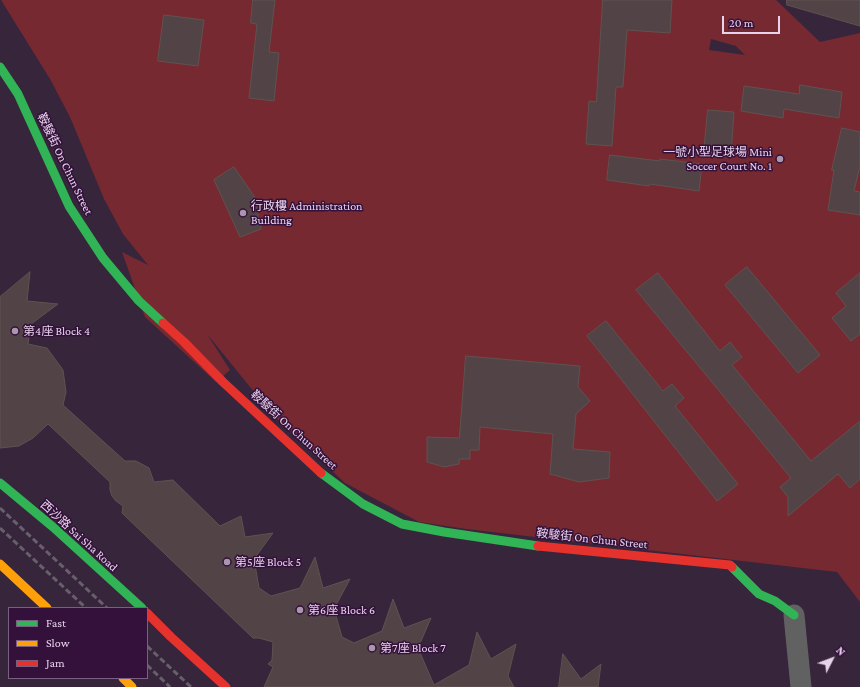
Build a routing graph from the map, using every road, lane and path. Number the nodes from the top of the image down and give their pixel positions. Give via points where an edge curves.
1 (0, 67) edge
2 (0, 482) edge
3 (0, 564) edge
4 (46, 607) edge
5 (141, 607) edge
6 (148, 614) edge
7 (794, 615) joint
8 (124, 679) edge
9 (132, 687) edge
10 (226, 687) edge
11 (802, 687) edge

1 - 7 street, 鞍駿街 On Chun Street via 18,94 69,206 103,258 139,301 318,471 364,504 402,524 444,532 546,547 730,565 759,594 775,601
2 - 5 street, 西沙路 Sai Sha Road
3 - 4 street
6 - 10 street
7 - 11 street
8 - 9 street

